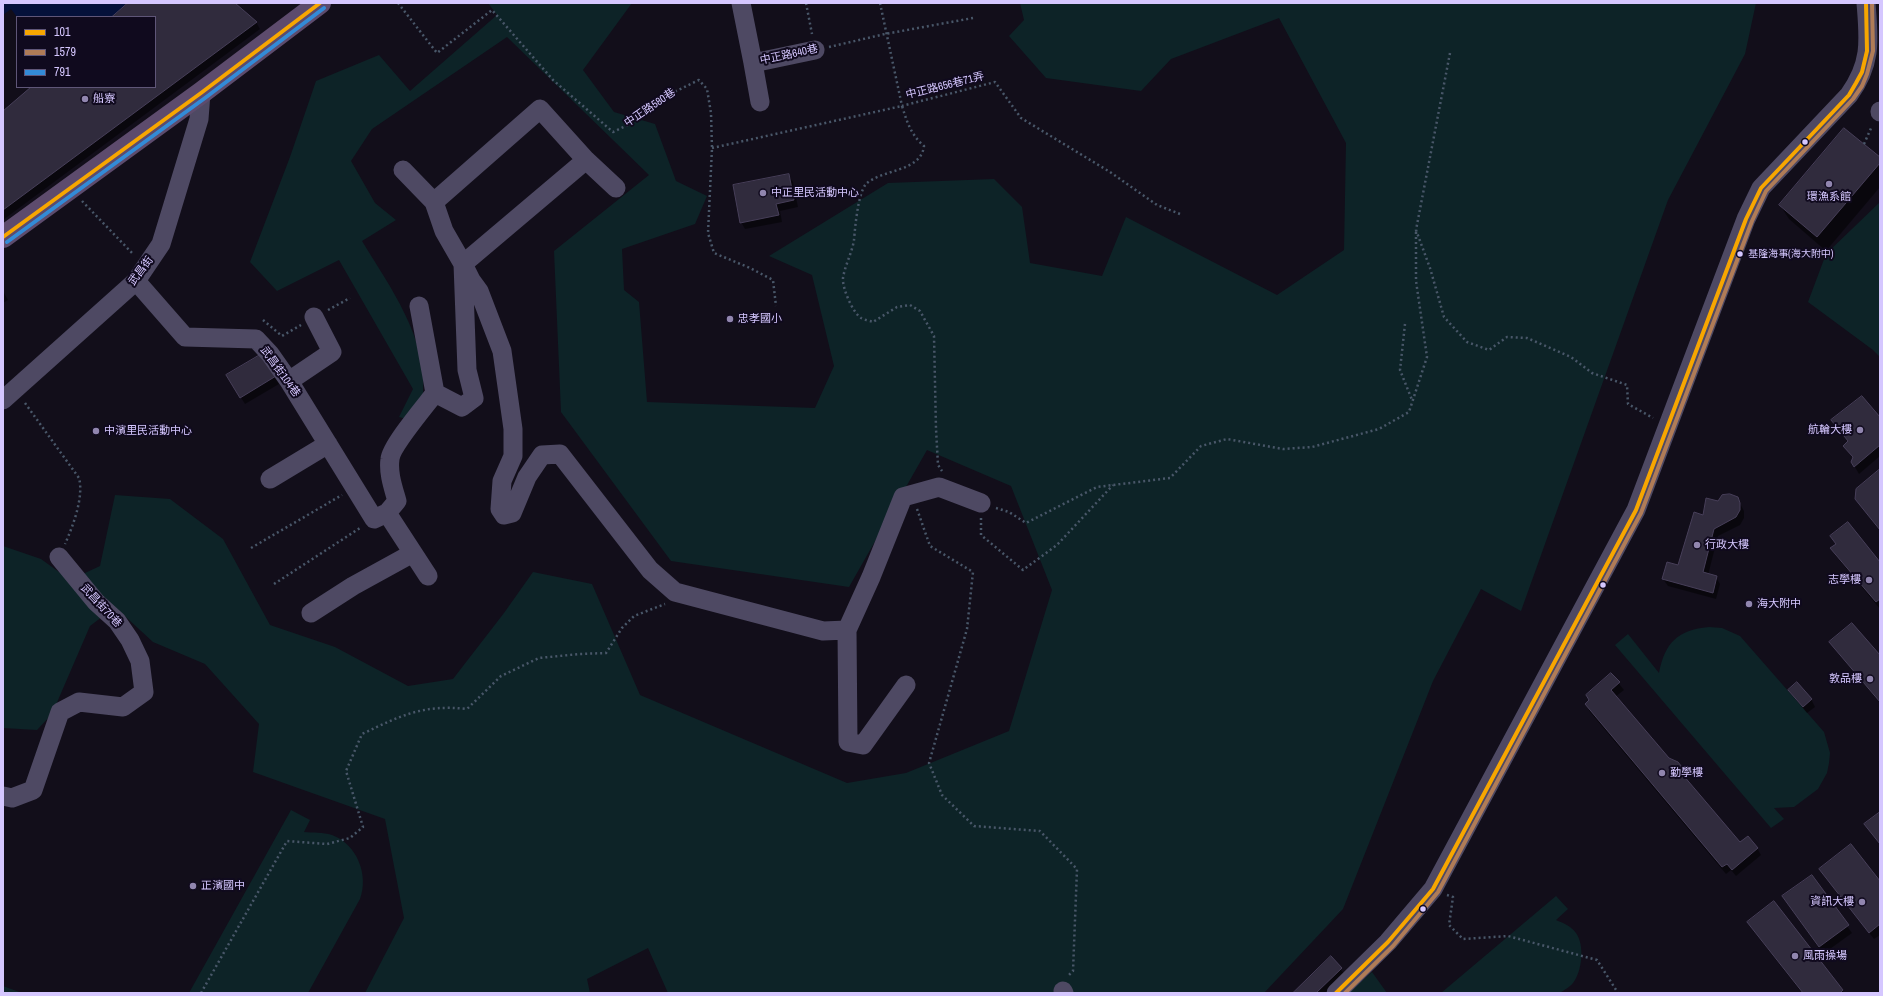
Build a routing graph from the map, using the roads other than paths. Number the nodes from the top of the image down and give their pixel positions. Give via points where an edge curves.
1 (320, 3) edge
2 (741, 3) edge
3 (1866, 3) edge
4 (815, 50) road end
5 (753, 63) junction
6 (200, 93) junction
7 (760, 102) dead end
8 (586, 160) junction
9 (403, 170) dead end
10 (616, 188) dead end
11 (434, 202) junction
12 (3, 237) edge
13 (463, 264) junction
14 (141, 274) junction
15 (419, 306) dead end
16 (314, 318) dead end
17 (289, 381) junction
18 (435, 393) junction
19 (9, 395) edge
20 (328, 444) junction
21 (270, 479) dead end
22 (981, 503) road end
23 (380, 516) junction
24 (413, 552) junction
25 (59, 557) road end
26 (428, 576) dead end
27 (311, 613) dead end
28 (847, 630) junction
29 (906, 685) dead end
30 (3, 796) edge
31 (1336, 993) edge

1 - 6 main road
2 - 5 street, 中正路640巷
3 - 31 street via 1869,49 1860,78 1849,95 1761,188 1746,219 1636,510 1433,889 1388,942
4 - 5 street, 中正路640巷
5 - 7 street
6 - 12 main road
6 - 14 street, 武昌街 via 199,119 161,244
8 - 10 street
8 - 11 street via 540,110
8 - 13 street
9 - 11 street
11 - 13 street via 444,231
13 - 18 street via 468,370 474,398 462,407
13 - 28 street via 470,280 479,291 502,351 513,429 513,456 502,482 500,509 504,515 512,512 527,477 542,456 560,454 650,570 675,592 823,631
14 - 17 street, 武昌街104巷 via 185,337 256,339
14 - 19 street, 武昌街
15 - 18 street
16 - 17 street via 332,352
17 - 20 street, 武昌街104巷
18 - 23 street via 401,437 390,457 391,480 397,501
20 - 21 street
20 - 23 street, 武昌街104巷 via 354,488
22 - 28 street via 939,488 903,497
23 - 24 street, 武昌街104巷
24 - 26 street, 武昌街104巷
24 - 27 street
25 - 30 street, 武昌街70巷 via 96,602 117,621 130,640 140,661 144,692 123,707 79,702 60,712 33,790 12,798
28 - 29 street via 848,742 863,745

